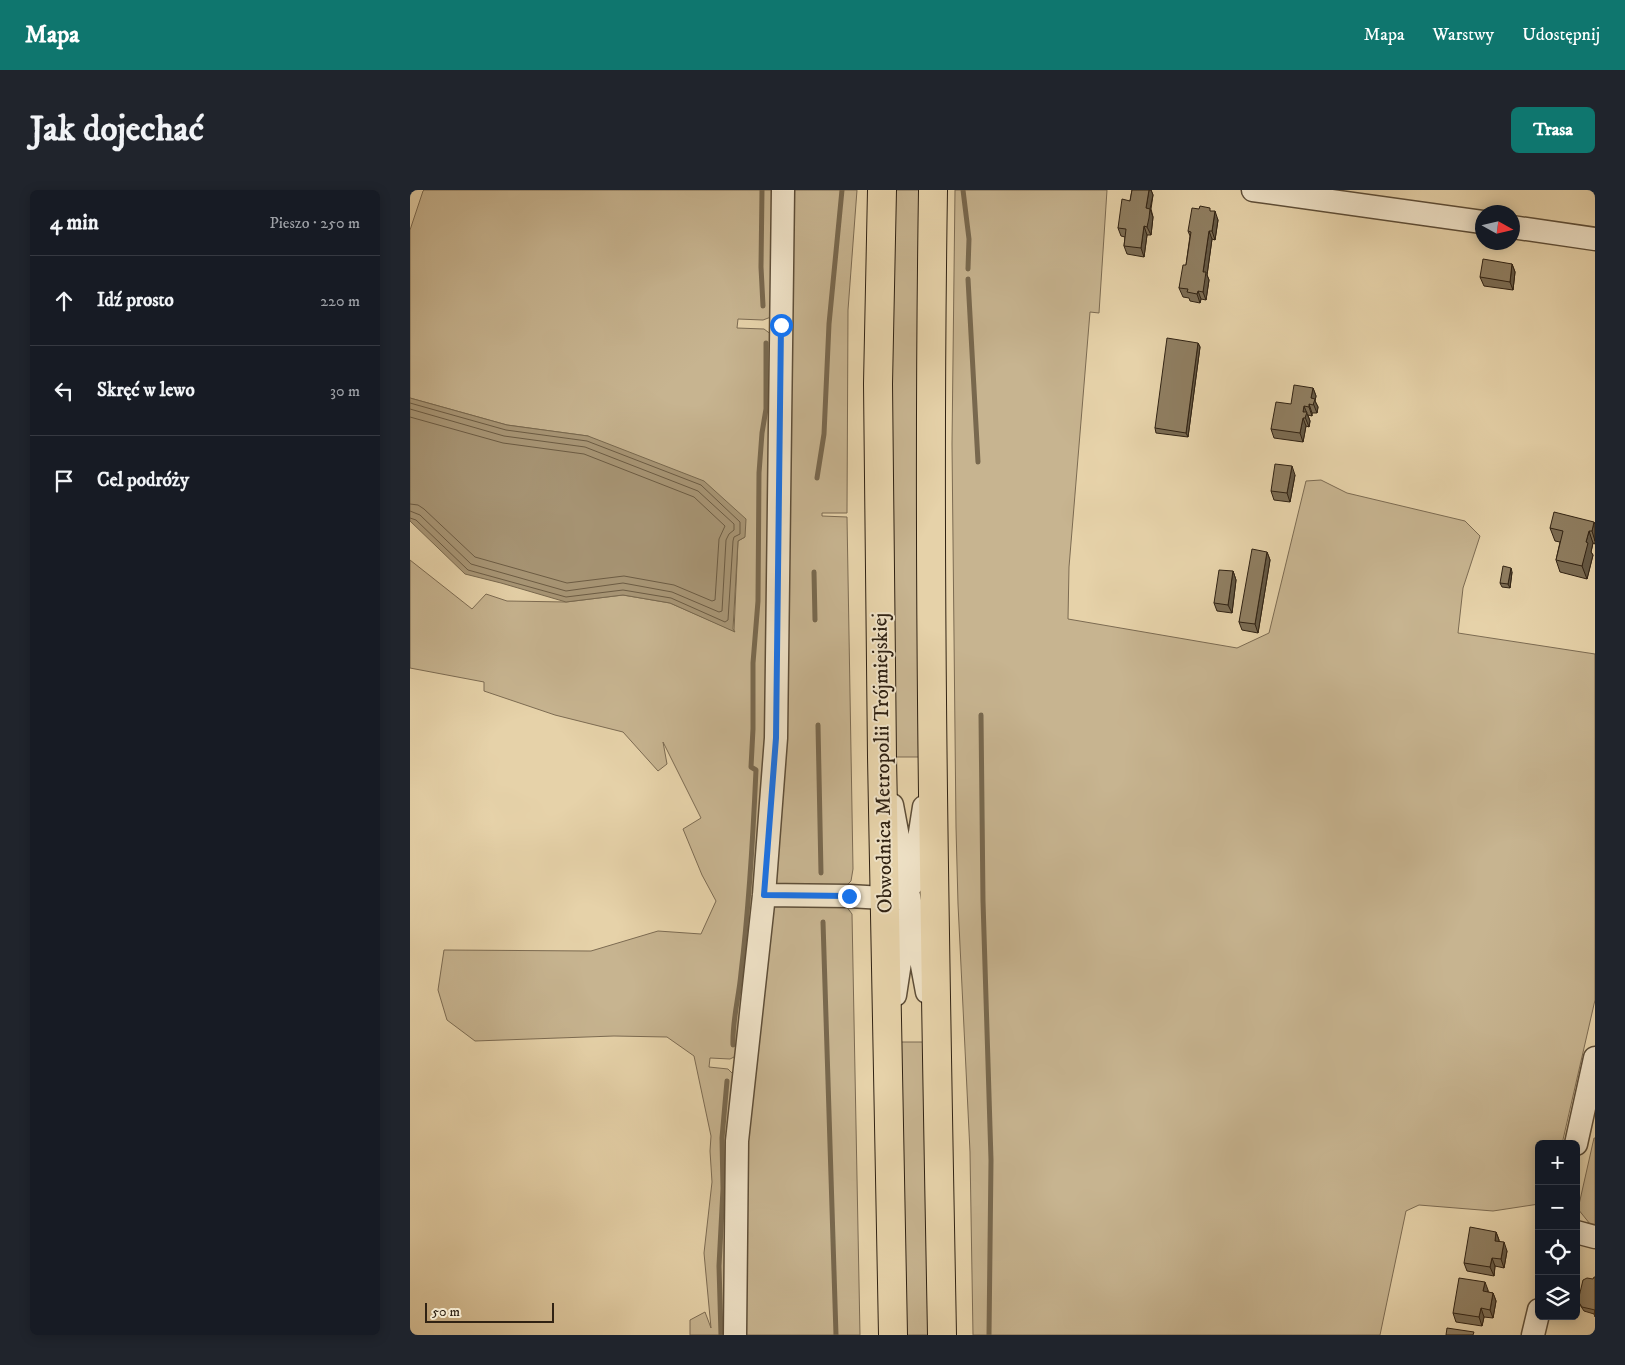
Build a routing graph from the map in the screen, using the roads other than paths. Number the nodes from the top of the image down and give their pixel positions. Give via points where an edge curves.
1 (783, 190) edge
2 (882, 190) edge
3 (933, 190) edge
4 (1253, 190) edge
5 (1475, 221) edge
6 (1520, 228) edge
7 (1595, 239) edge
8 (932, 757) junction
9 (764, 895) junction
10 (897, 899) junction
11 (936, 1042) junction
12 (1595, 1058) edge
13 (1577, 1140) edge
14 (1580, 1233) edge
15 (1595, 1237) edge
16 (1537, 1320) edge
17 (735, 1335) edge
18 (893, 1335) edge
19 (942, 1335) edge
20 (1533, 1335) edge

1 - 9 street via 776,738
2 - 10 highway, Obwodnica Metropolii Trójmiejskiej via 878,384 882,757
3 - 8 highway via 930,388
4 - 5 street
6 - 7 street
8 - 10 street
8 - 11 highway
9 - 10 street
9 - 17 street via 737,1141
10 - 11 street
10 - 18 highway, Obwodnica Metropolii Trójmiejskiej via 887,1043
11 - 19 highway
12 - 13 street
14 - 15 street
16 - 20 street

